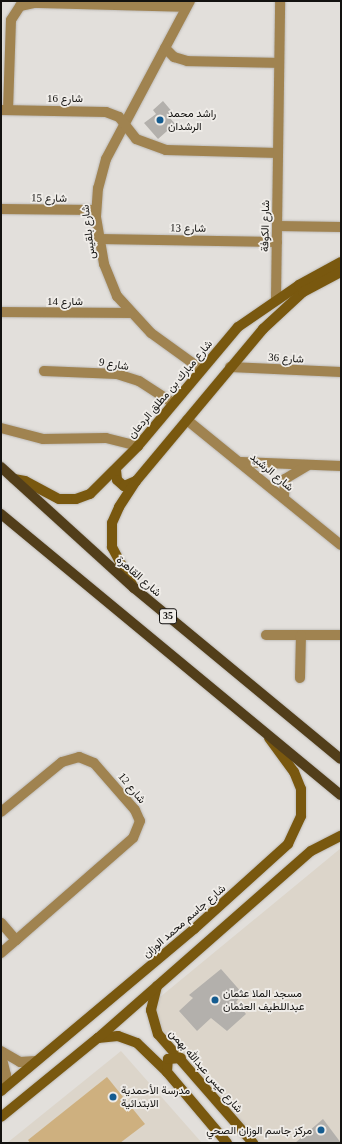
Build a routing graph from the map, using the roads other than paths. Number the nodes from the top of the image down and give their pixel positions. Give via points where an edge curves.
1 (280, 1) edge
2 (188, 4) edge
3 (165, 48) junction
4 (279, 63) junction
5 (5, 110) edge
6 (125, 124) junction
7 (278, 153) junction
8 (1, 209) edge
9 (96, 210) junction
10 (277, 226) junction
11 (341, 227) edge
12 (99, 239) junction
13 (277, 242) junction
14 (341, 262) edge
15 (341, 272) edge
16 (276, 299) junction
17 (1, 312) edge
18 (130, 313) junction
19 (250, 317) junction
20 (262, 328) junction
21 (230, 367) junction
22 (201, 369) junction
23 (44, 371) dead end
24 (341, 372) edge
25 (173, 403) junction
26 (187, 420) junction
27 (1, 428) edge
28 (138, 446) junction
29 (241, 462) junction
30 (311, 465) junction
31 (341, 466) edge
32 (1, 467) edge
33 (116, 470) junction
34 (14, 479) junction
35 (136, 481) junction
36 (284, 498) junction
37 (1, 514) edge
38 (341, 545) edge
39 (134, 588) junction
40 (266, 635) dead end
41 (301, 635) junction
42 (341, 635) edge
43 (300, 678) dead end
44 (268, 737) junction
45 (341, 759) edge
46 (341, 795) edge
47 (1, 812) edge
48 (341, 836) edge
49 (228, 900) junction
50 (240, 914) junction
51 (1, 923) edge
52 (16, 940) junction
53 (1, 953) edge
54 (157, 986) junction
55 (98, 1038) junction
56 (1, 1051) edge
57 (1, 1055) edge
58 (181, 1058) junction
59 (36, 1061) junction
60 (167, 1072) junction
61 (2, 1090) edge
62 (1, 1117) edge
63 (227, 1143) edge
64 (253, 1143) edge

1 - 4 street, شارع الكوفة
2 - 3 street, شارع بلقيس
2 - 5 street via 34,3 20,6 11,20
3 - 4 street via 174,57 187,61
3 - 6 street, شارع بلقيس
4 - 7 street, شارع الكوفة
5 - 6 street, شارع 16 via 101,111 114,115
6 - 7 street via 136,139 160,150
6 - 9 street, شارع بلقيس via 101,173
7 - 10 street, شارع الكوفة
8 - 9 street, شارع 15
9 - 12 street, شارع بلقيس
10 - 11 street
10 - 13 street, شارع الكوفة
12 - 13 street, شارع 13
12 - 18 street, شارع بلقيس via 110,282
13 - 16 street, شارع الكوفة
14 - 16 street, شارع مبارك بن مطلق الردعان
15 - 20 street via 303,292
16 - 19 street, شارع مبارك بن مطلق الردعان
17 - 18 street, شارع 14
18 - 22 street, شارع بلقيس via 164,344
19 - 20 street via 257,320
19 - 22 street, شارع مبارك بن مطلق الردعان
20 - 21 street
21 - 24 street, شارع 36
21 - 26 street
22 - 25 street, شارع مبارك بن مطلق الردعان
23 - 25 street, شارع 9 via 117,374 139,380
25 - 28 street, شارع مبارك بن مطلق الردعان
26 - 29 street, شارع الرشيد
26 - 35 street
27 - 28 street via 43,439 106,438
28 - 33 street, شارع مبارك بن مطلق الردعان
29 - 30 street
29 - 36 street, شارع الرشيد
30 - 31 street
30 - 36 street via 287,476 282,485
32 - 34 main road, شارع القاهرة / 35
33 - 34 street, شارع مبارك بن مطلق الردعان via 90,494 76,499 58,499 25,481
33 - 35 street via 120,483 129,486
34 - 39 main road, شارع القاهرة / 35
35 - 39 street via 115,515 111,535 114,552 129,574
36 - 38 street, شارع الرشيد
37 - 44 main road, 35
39 - 45 main road, شارع القاهرة / 35
40 - 41 street
41 - 42 street
41 - 43 street
44 - 46 main road, 35
44 - 49 street, شارع جاسم محمد الوزان via 298,780 302,797 301,816 288,844
47 - 52 street, شارع 12 via 62,762 79,757 94,763 135,810 140,821 133,838
48 - 50 street via 311,851
49 - 50 street via 237,904
49 - 59 street, شارع جاسم محمد الوزان
50 - 54 street
51 - 52 street
52 - 53 street, شارع 12
54 - 55 street
54 - 58 street, شارع عيس عبدالله بهمن via 152,1004 152,1022 158,1034
55 - 60 street via 118,1036 131,1039
55 - 62 street
56 - 59 street via 20,1062
57 - 61 street via 6,1075
58 - 60 street via 168,1059
58 - 64 street, شارع عيس عبدالله بهمن
59 - 61 street, شارع جاسم محمد الوزان
60 - 63 street

